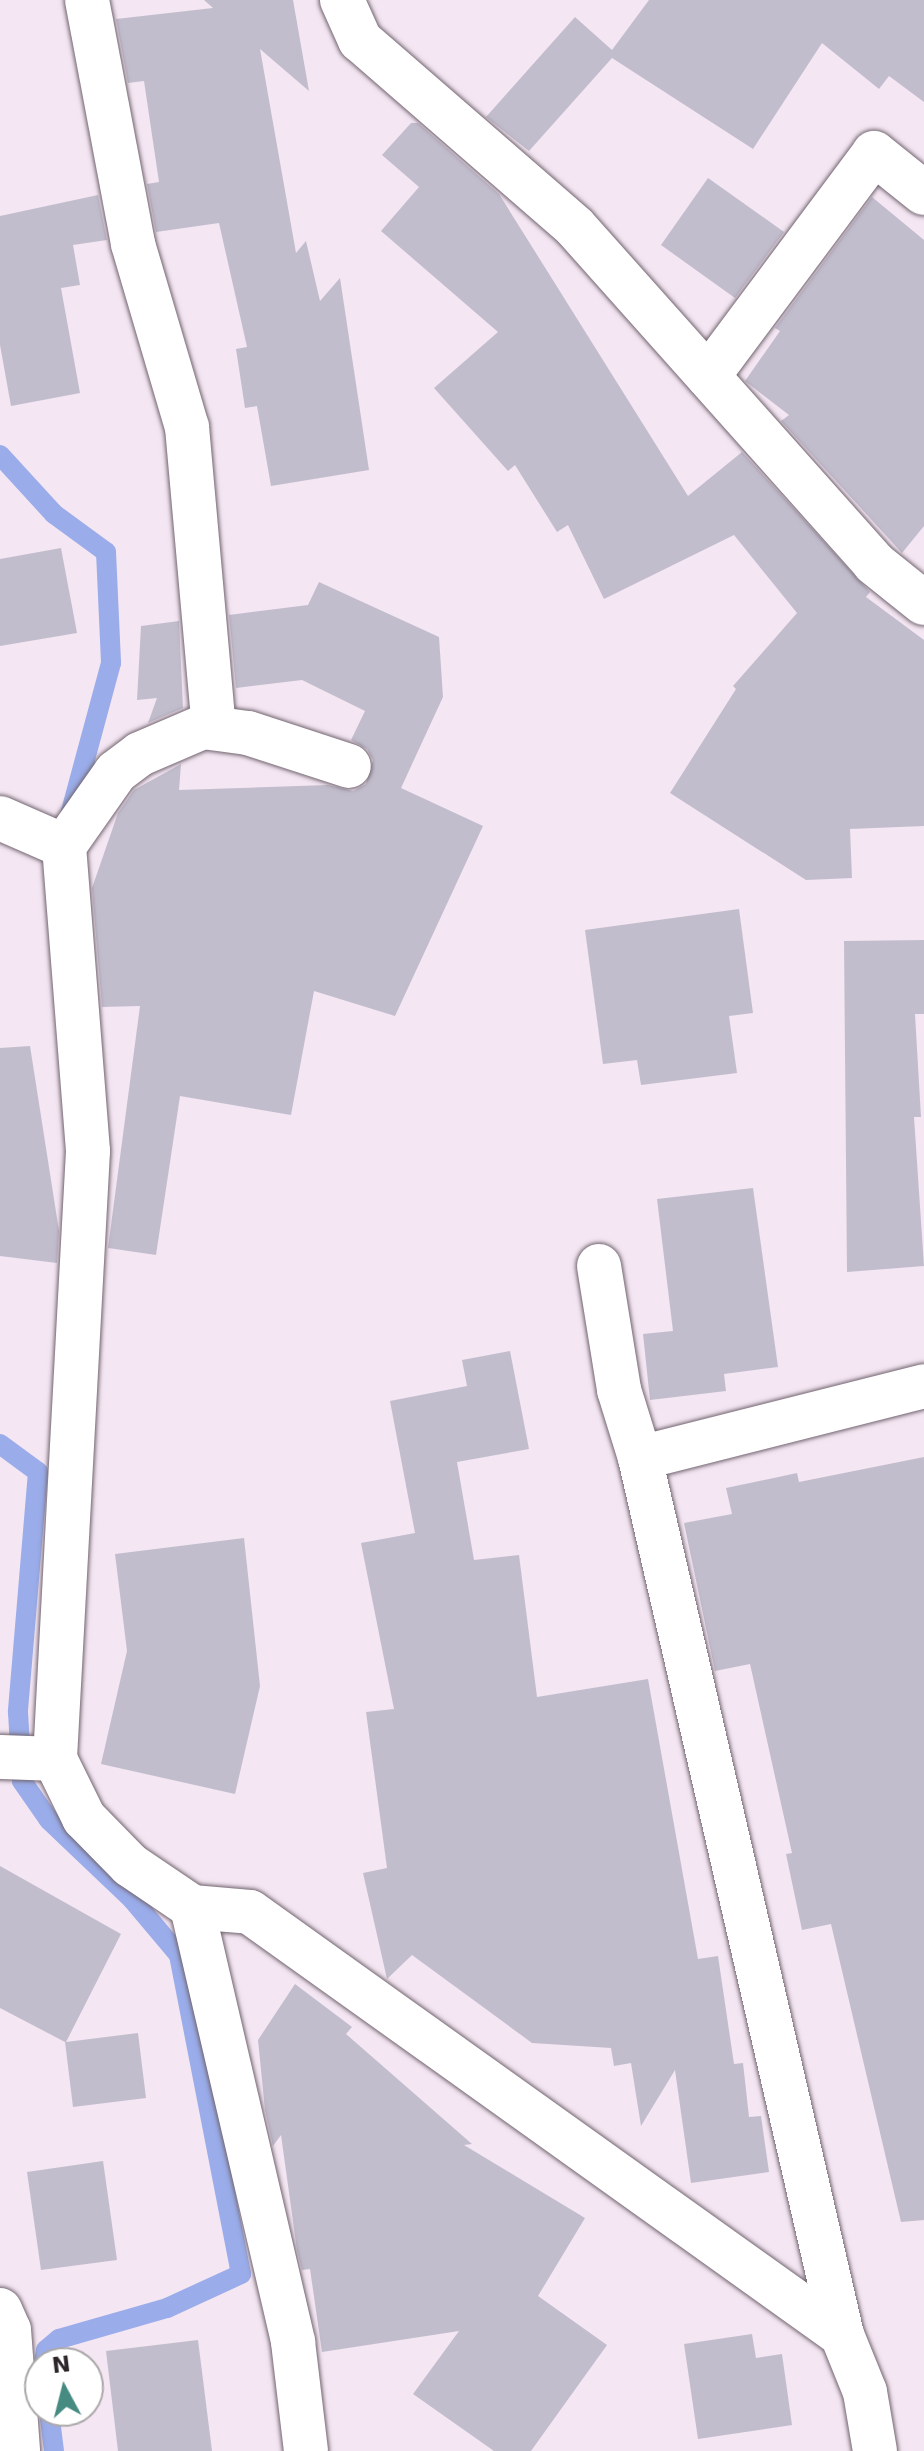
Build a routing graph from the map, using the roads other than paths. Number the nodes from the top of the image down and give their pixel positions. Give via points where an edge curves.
1 (87, 0) edge
2 (342, 0) edge
3 (924, 193) edge
4 (708, 376) junction
5 (924, 603) edge
6 (214, 728) junction
7 (349, 766) dead end
8 (0, 818) edge
9 (64, 846) junction
10 (599, 1266) dead end
11 (924, 1386) edge
12 (640, 1458) junction
13 (0, 1757) edge
14 (55, 1759) junction
15 (192, 1907) junction
16 (0, 2310) edge
17 (842, 2335) junction
18 (18, 2451) edge
19 (306, 2451) edge
20 (875, 2451) edge

1 - 6 street via 133,244 187,427
2 - 4 street via 360,40 575,227
3 - 4 street via 874,153
4 - 5 street via 874,563
6 - 7 street via 248,733
6 - 9 street via 203,727 140,754 116,772
8 - 9 street
9 - 14 street via 88,1151
10 - 12 street via 619,1390
11 - 12 street
12 - 17 street
13 - 14 street
14 - 15 street via 84,1818 130,1865
15 - 17 street via 250,1912
15 - 19 street via 293,2342
16 - 18 street via 9,2330
17 - 20 street via 865,2392

